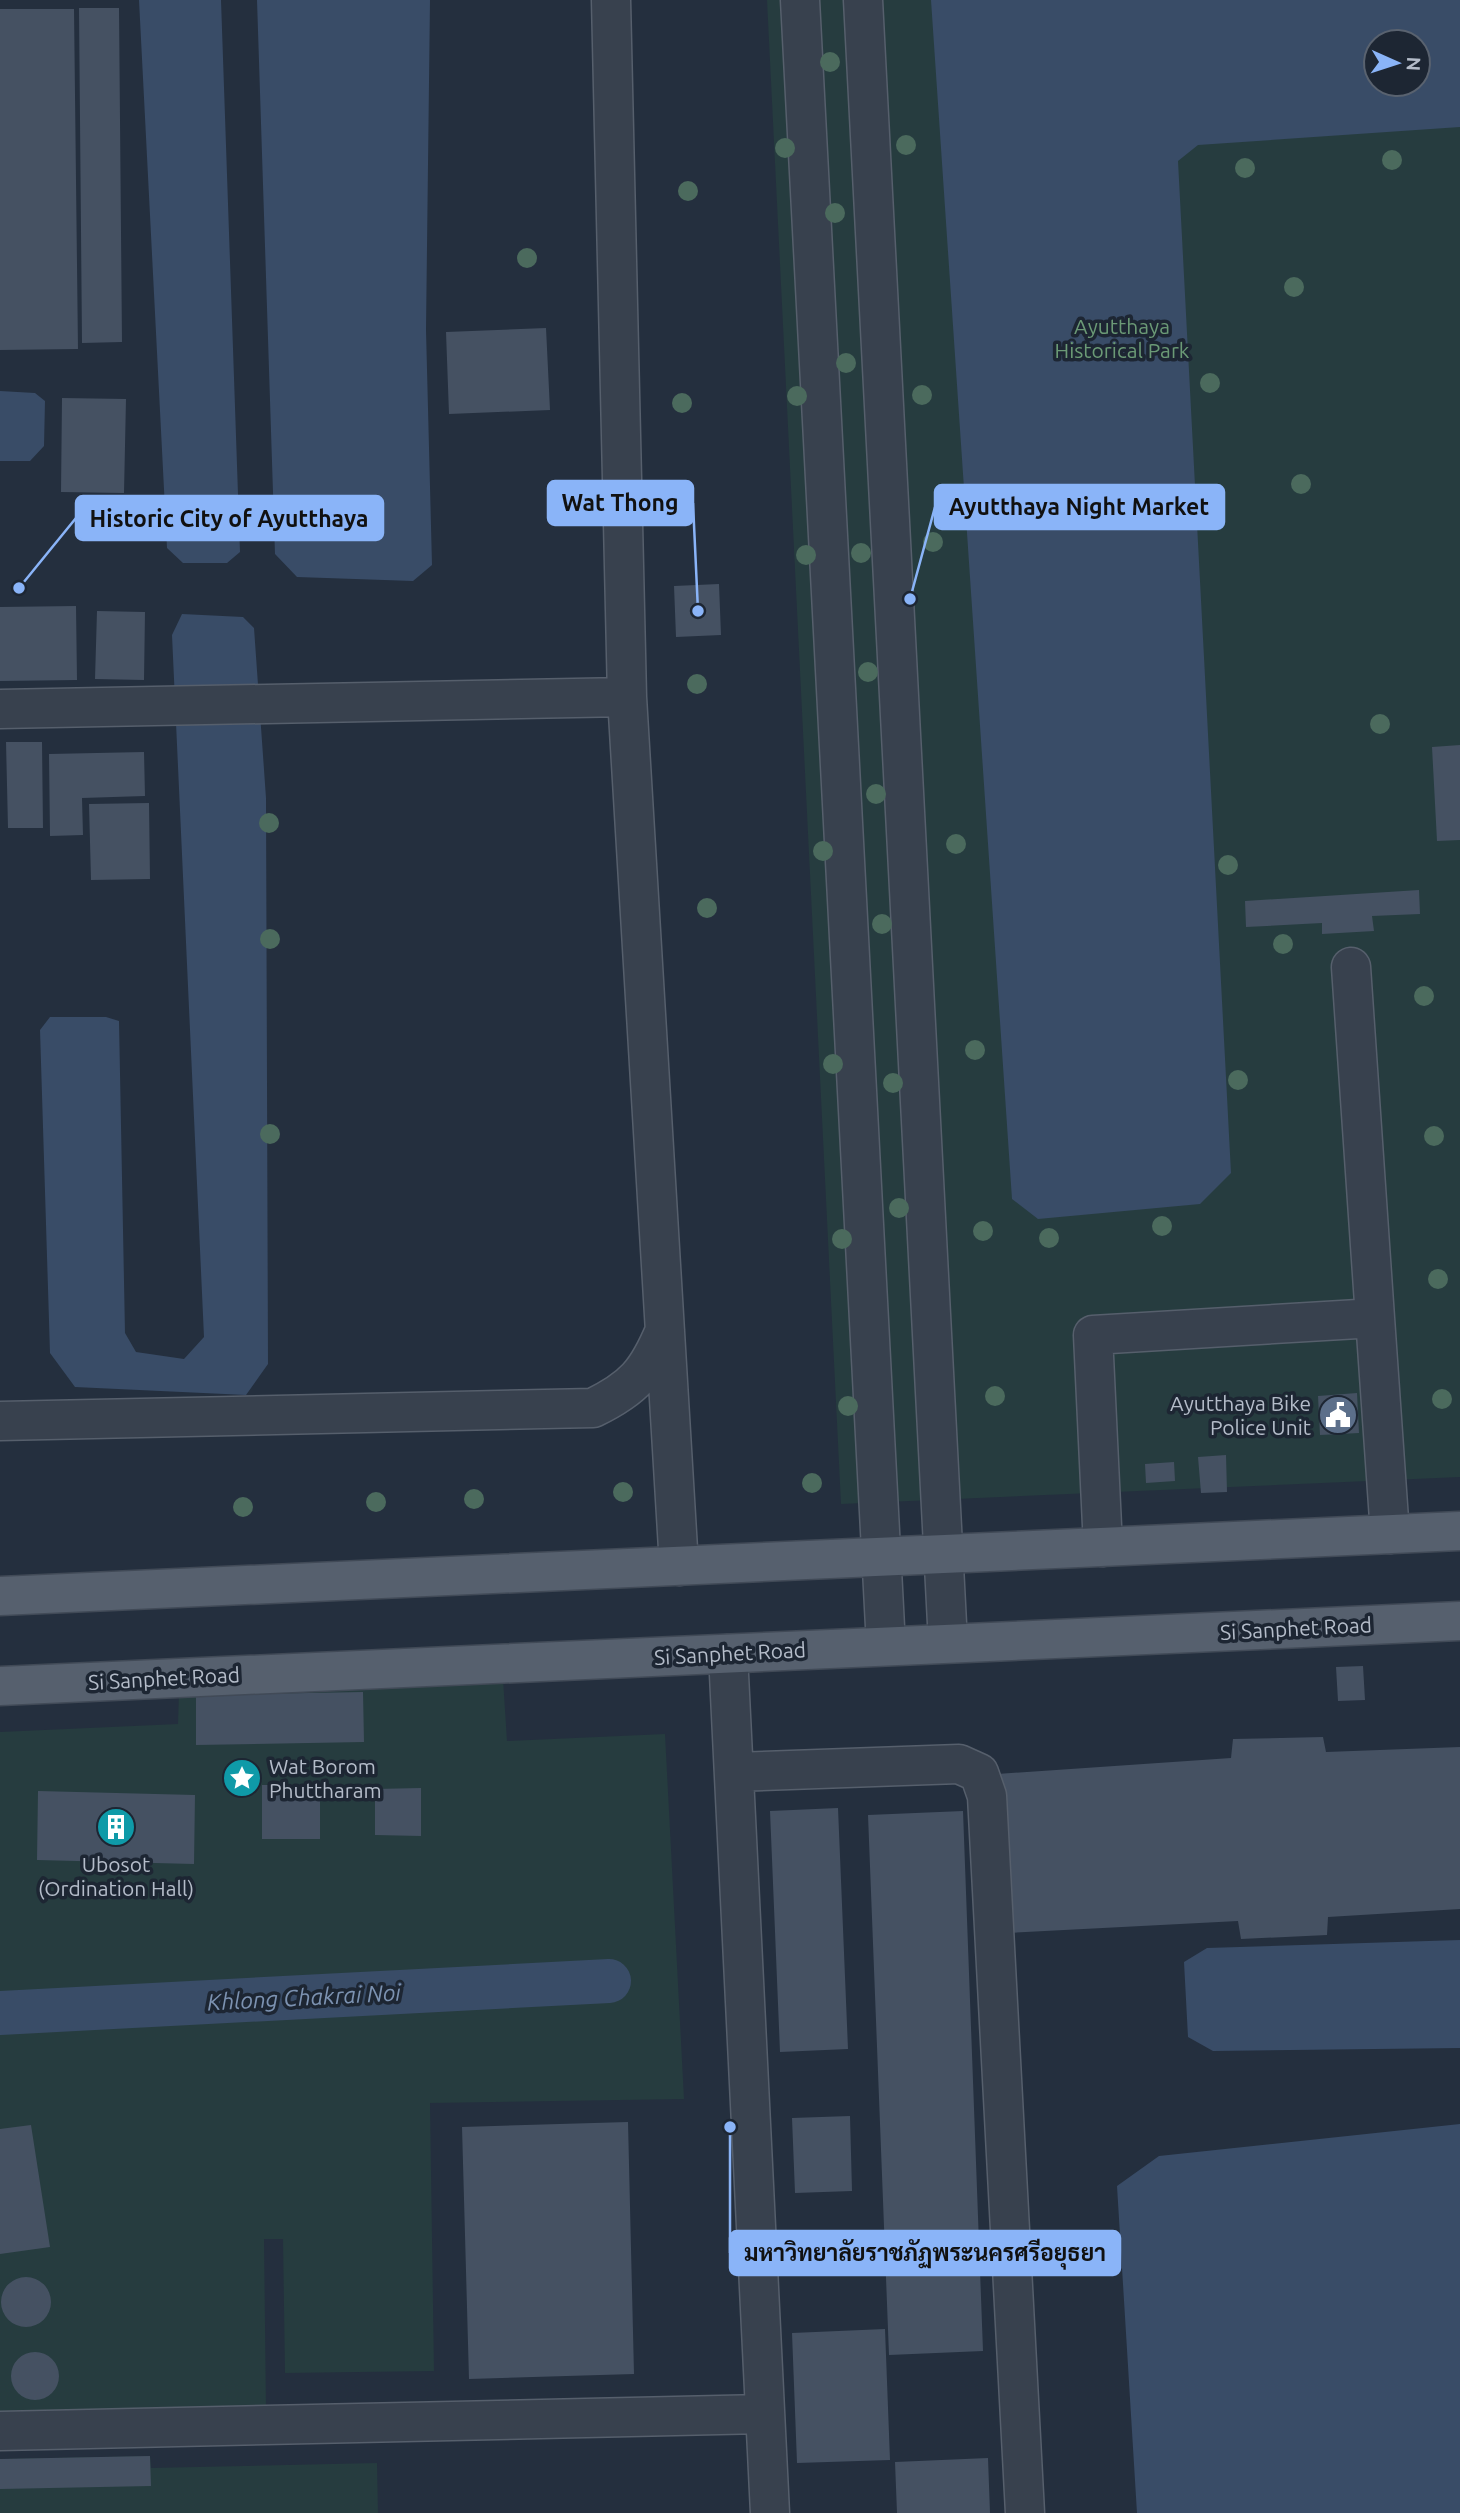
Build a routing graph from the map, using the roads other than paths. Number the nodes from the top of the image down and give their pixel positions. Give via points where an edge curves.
1 (611, 0) edge
2 (800, 0) edge
3 (863, 0) edge
4 (627, 697) junction
5 (0, 709) edge
6 (1351, 967) dead end
7 (1375, 1318) junction
8 (665, 1330) junction
9 (0, 1421) edge
10 (1460, 1531) edge
11 (1390, 1534) junction
12 (1102, 1547) junction
13 (944, 1554) junction
14 (880, 1557) junction
15 (679, 1566) junction
16 (0, 1596) edge
17 (1460, 1620) edge
18 (948, 1643) junction
19 (886, 1646) junction
20 (728, 1654) junction
21 (0, 1686) edge
22 (734, 1772) junction
23 (765, 2414) junction
24 (0, 2431) edge
25 (769, 2513) edge
26 (1025, 2513) edge

1 - 4 street
2 - 14 street
3 - 13 street
4 - 5 street
4 - 8 street
6 - 7 street
7 - 11 street
7 - 12 street via 1093,1335
8 - 9 street via 650,1365 624,1393 593,1408
8 - 15 street
10 - 11 main road
11 - 12 main road
12 - 13 main road
13 - 14 main road
13 - 18 street
14 - 15 main road
14 - 19 street
15 - 16 main road
17 - 18 main road, Si Sanphet Road
18 - 19 main road, Si Sanphet Road
19 - 20 main road, Si Sanphet Road
20 - 21 main road, Si Sanphet Road
20 - 22 street
22 - 23 street
22 - 26 street via 959,1764 979,1773 987,1796
23 - 24 street
23 - 25 street

